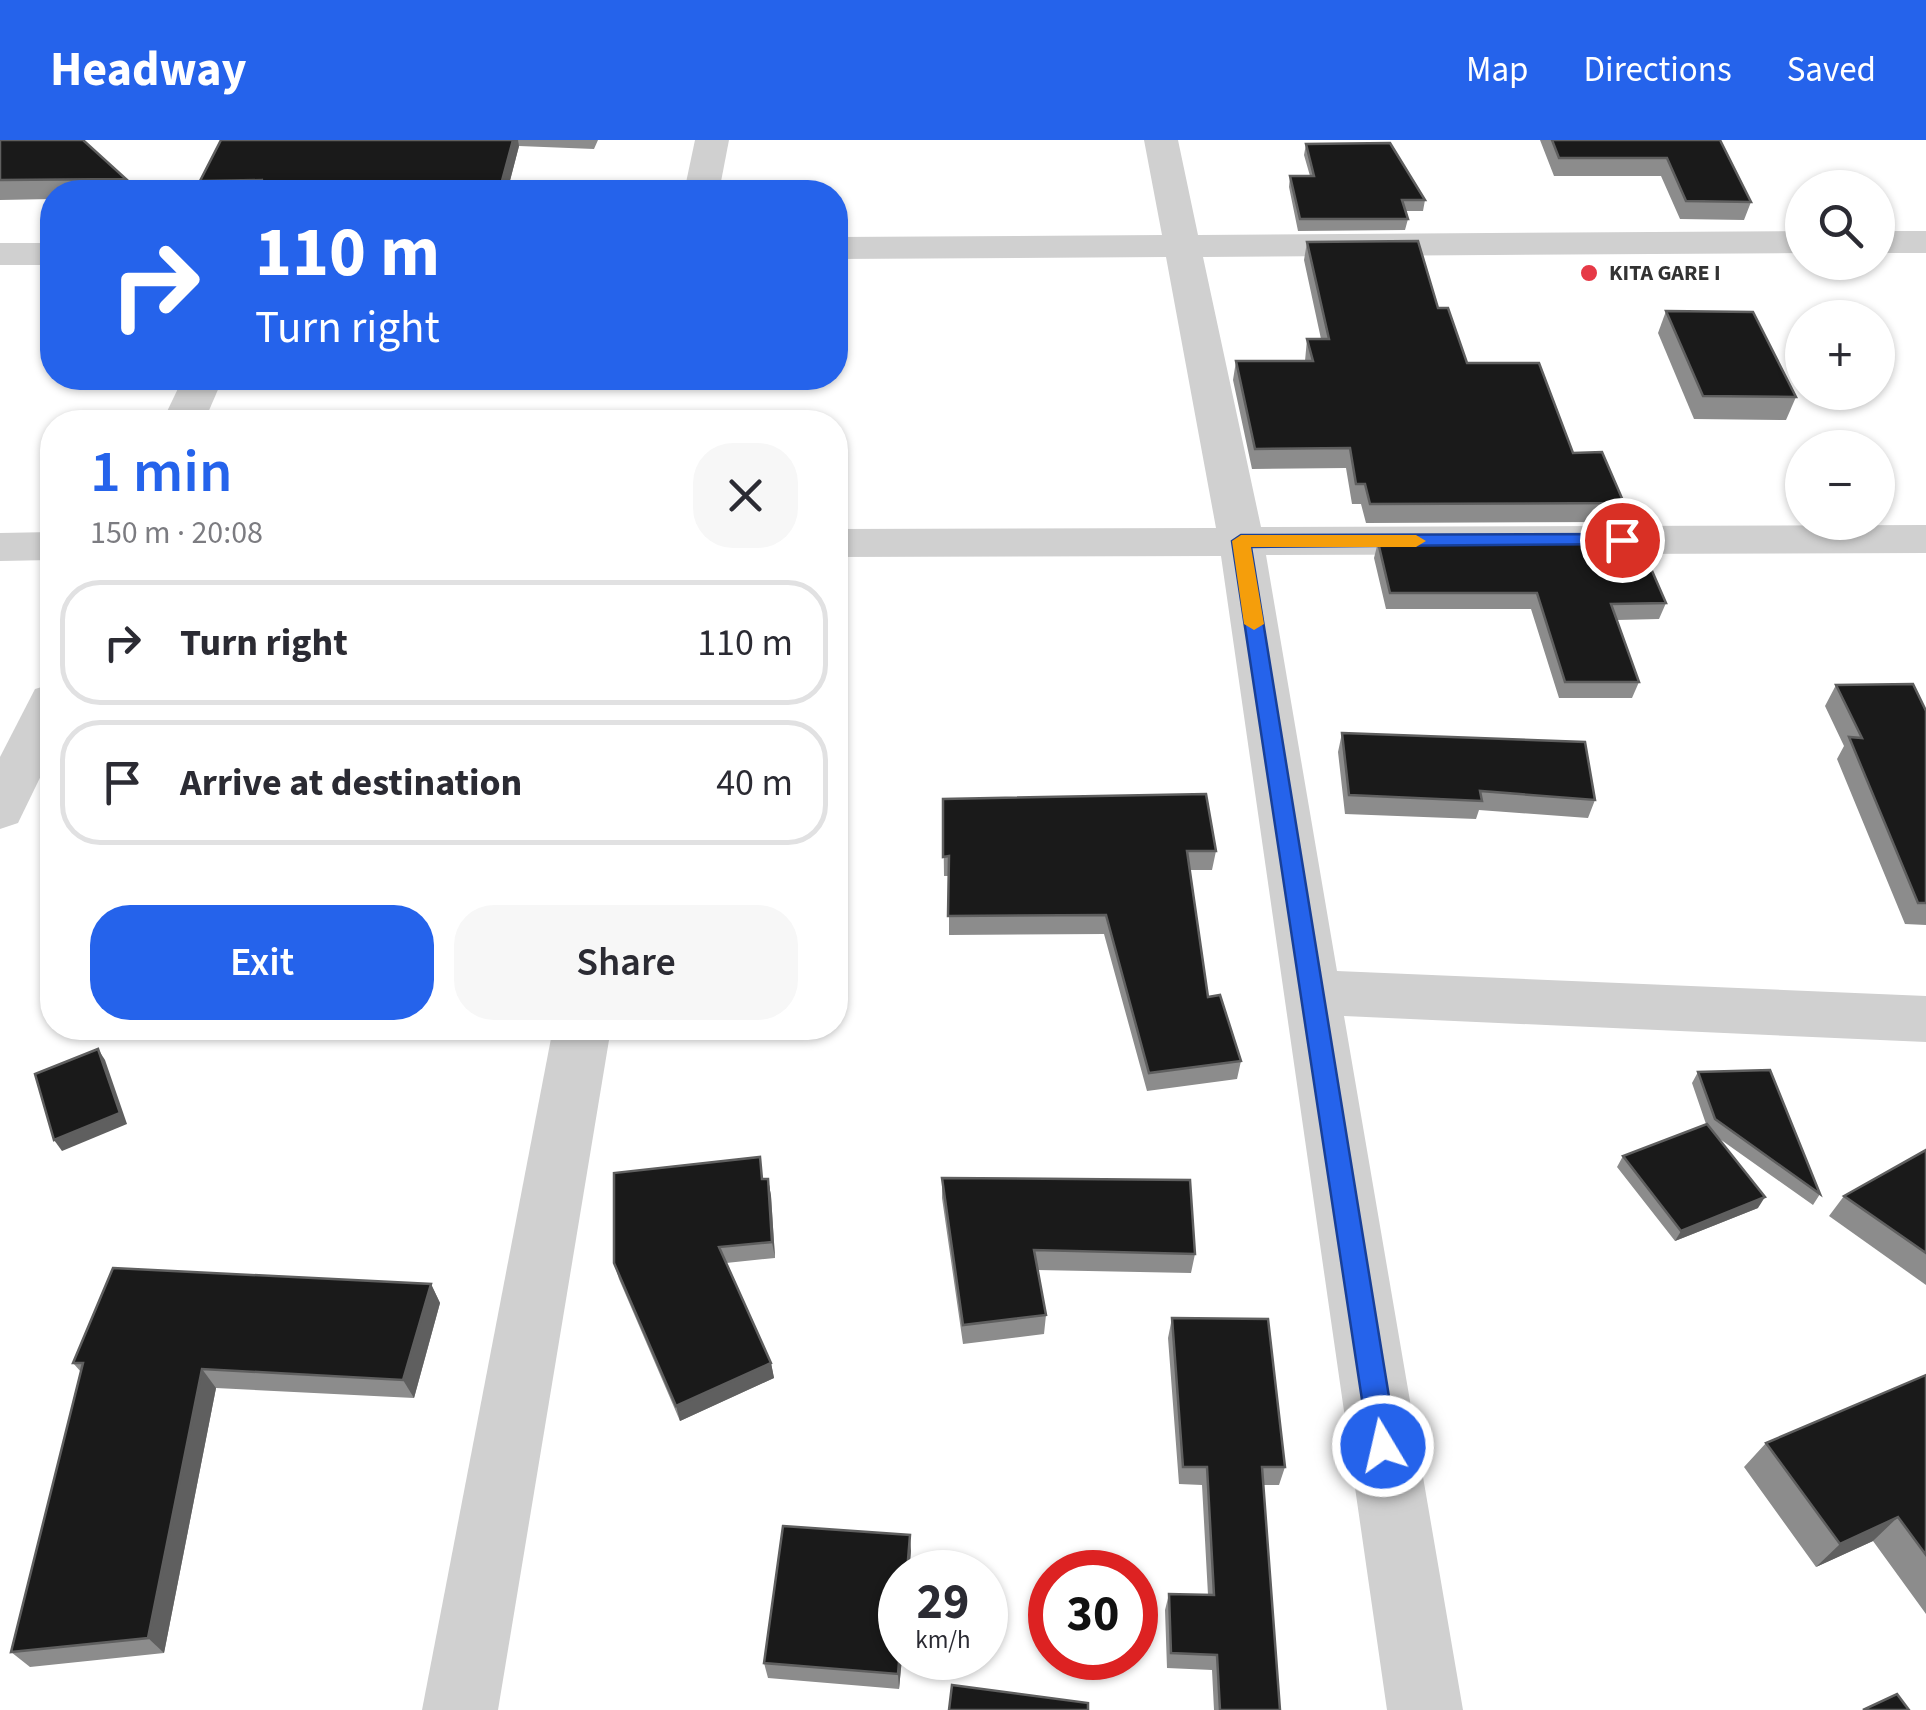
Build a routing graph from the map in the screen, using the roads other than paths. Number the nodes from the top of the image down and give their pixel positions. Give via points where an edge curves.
1 (712, 140) edge
2 (1160, 140) edge
3 (704, 180) edge
4 (1785, 242) edge
5 (1895, 242) edge
6 (1926, 242) edge
7 (1182, 246) junction
8 (848, 248) edge
9 (0, 254) edge
10 (40, 254) edge
11 (1926, 540) edge
12 (1241, 541) junction
13 (848, 543) edge
14 (40, 546) edge
15 (0, 547) edge
16 (40, 726) edge
17 (0, 810) edge
18 (1312, 992) junction
19 (1926, 1020) edge
20 (580, 1040) edge
21 (460, 1710) edge
22 (1424, 1710) edge

1 - 3 street
2 - 7 street
4 - 7 street
5 - 6 street
7 - 8 street
7 - 12 street
9 - 10 street
11 - 12 street
12 - 13 street
12 - 18 street
14 - 15 street
16 - 17 street
18 - 19 street
18 - 22 street
20 - 21 street

